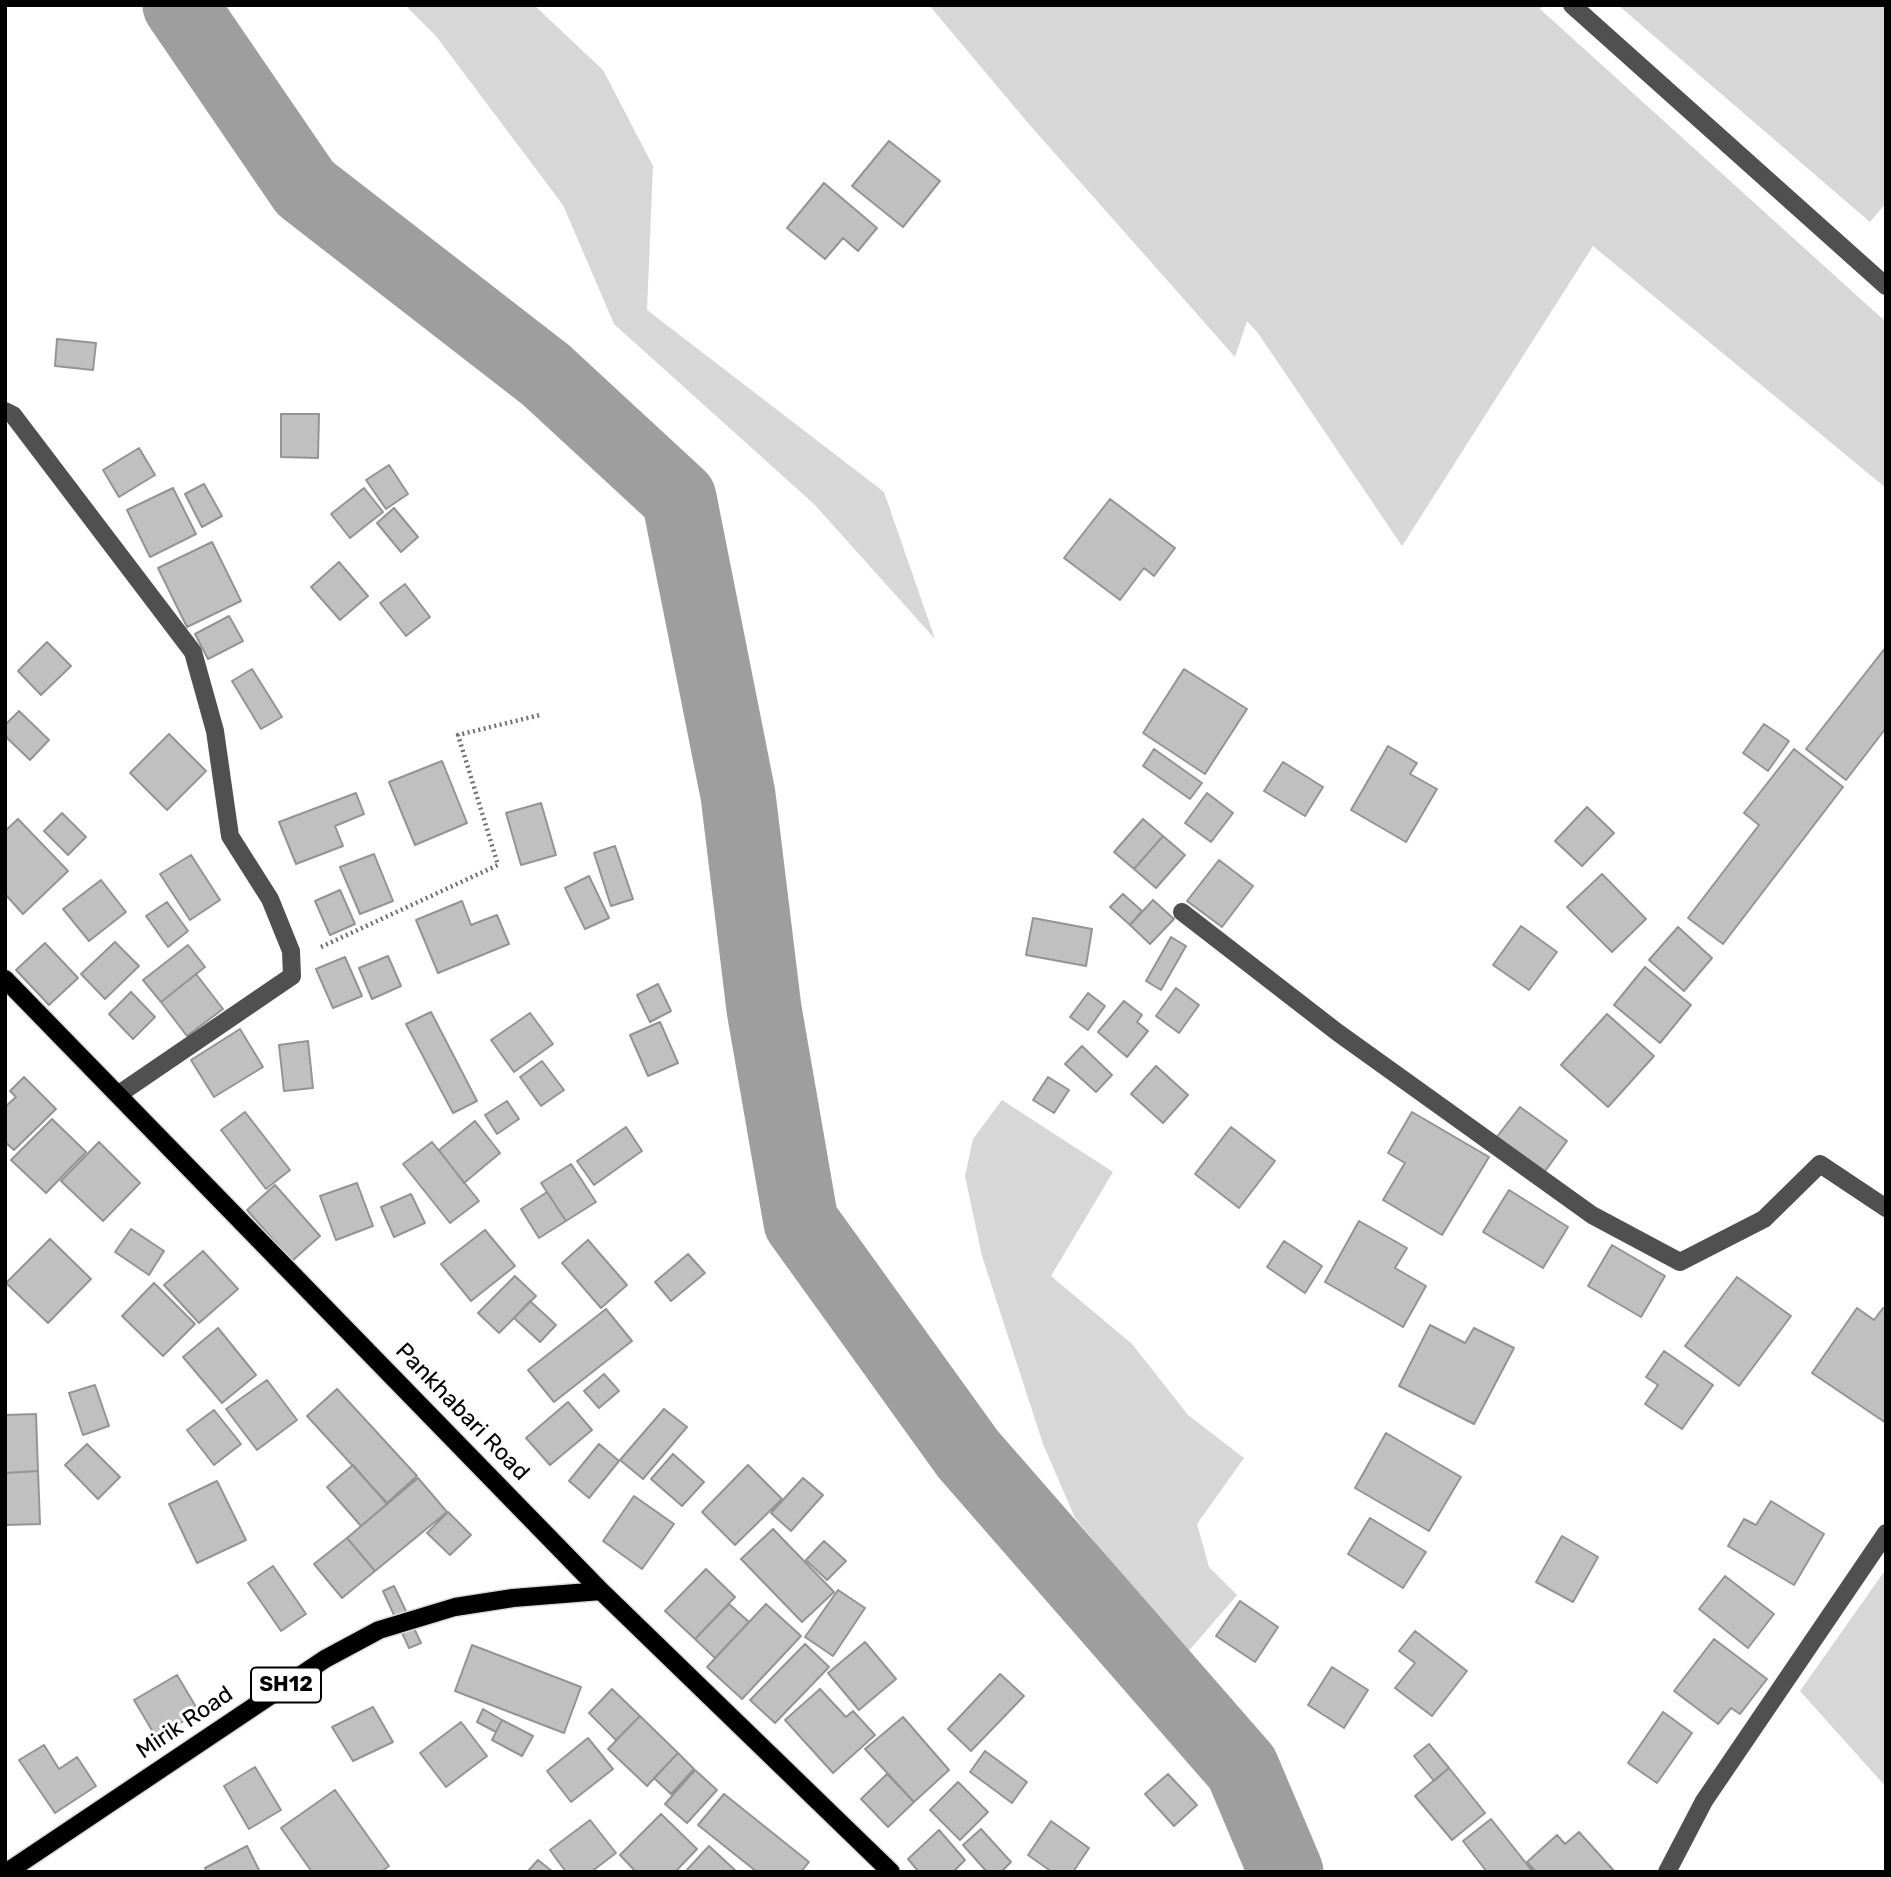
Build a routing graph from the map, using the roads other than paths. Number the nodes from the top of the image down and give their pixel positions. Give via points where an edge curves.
1 (1572, 5) edge
2 (1886, 286) edge
3 (5, 411) edge
4 (1182, 912) dead end
5 (5, 979) edge
6 (119, 1094) junction
7 (1886, 1208) edge
8 (1886, 1533) edge
9 (601, 1591) junction
10 (7, 1872) edge
11 (891, 1872) edge
12 (1667, 1872) edge

1 - 2 street
3 - 6 street via 13,415 193,652 215,731 230,836 270,899 291,951 292,976
4 - 7 street via 1337,1032 1592,1215 1680,1262 1765,1219 1819,1164
5 - 6 main road, Pankhabari Road
6 - 9 main road, Pankhabari Road
8 - 12 street via 1704,1801
9 - 10 main road, Mirik Road / SH12 via 456,1606 379,1630 325,1659
9 - 11 main road, Pankhabari Road

